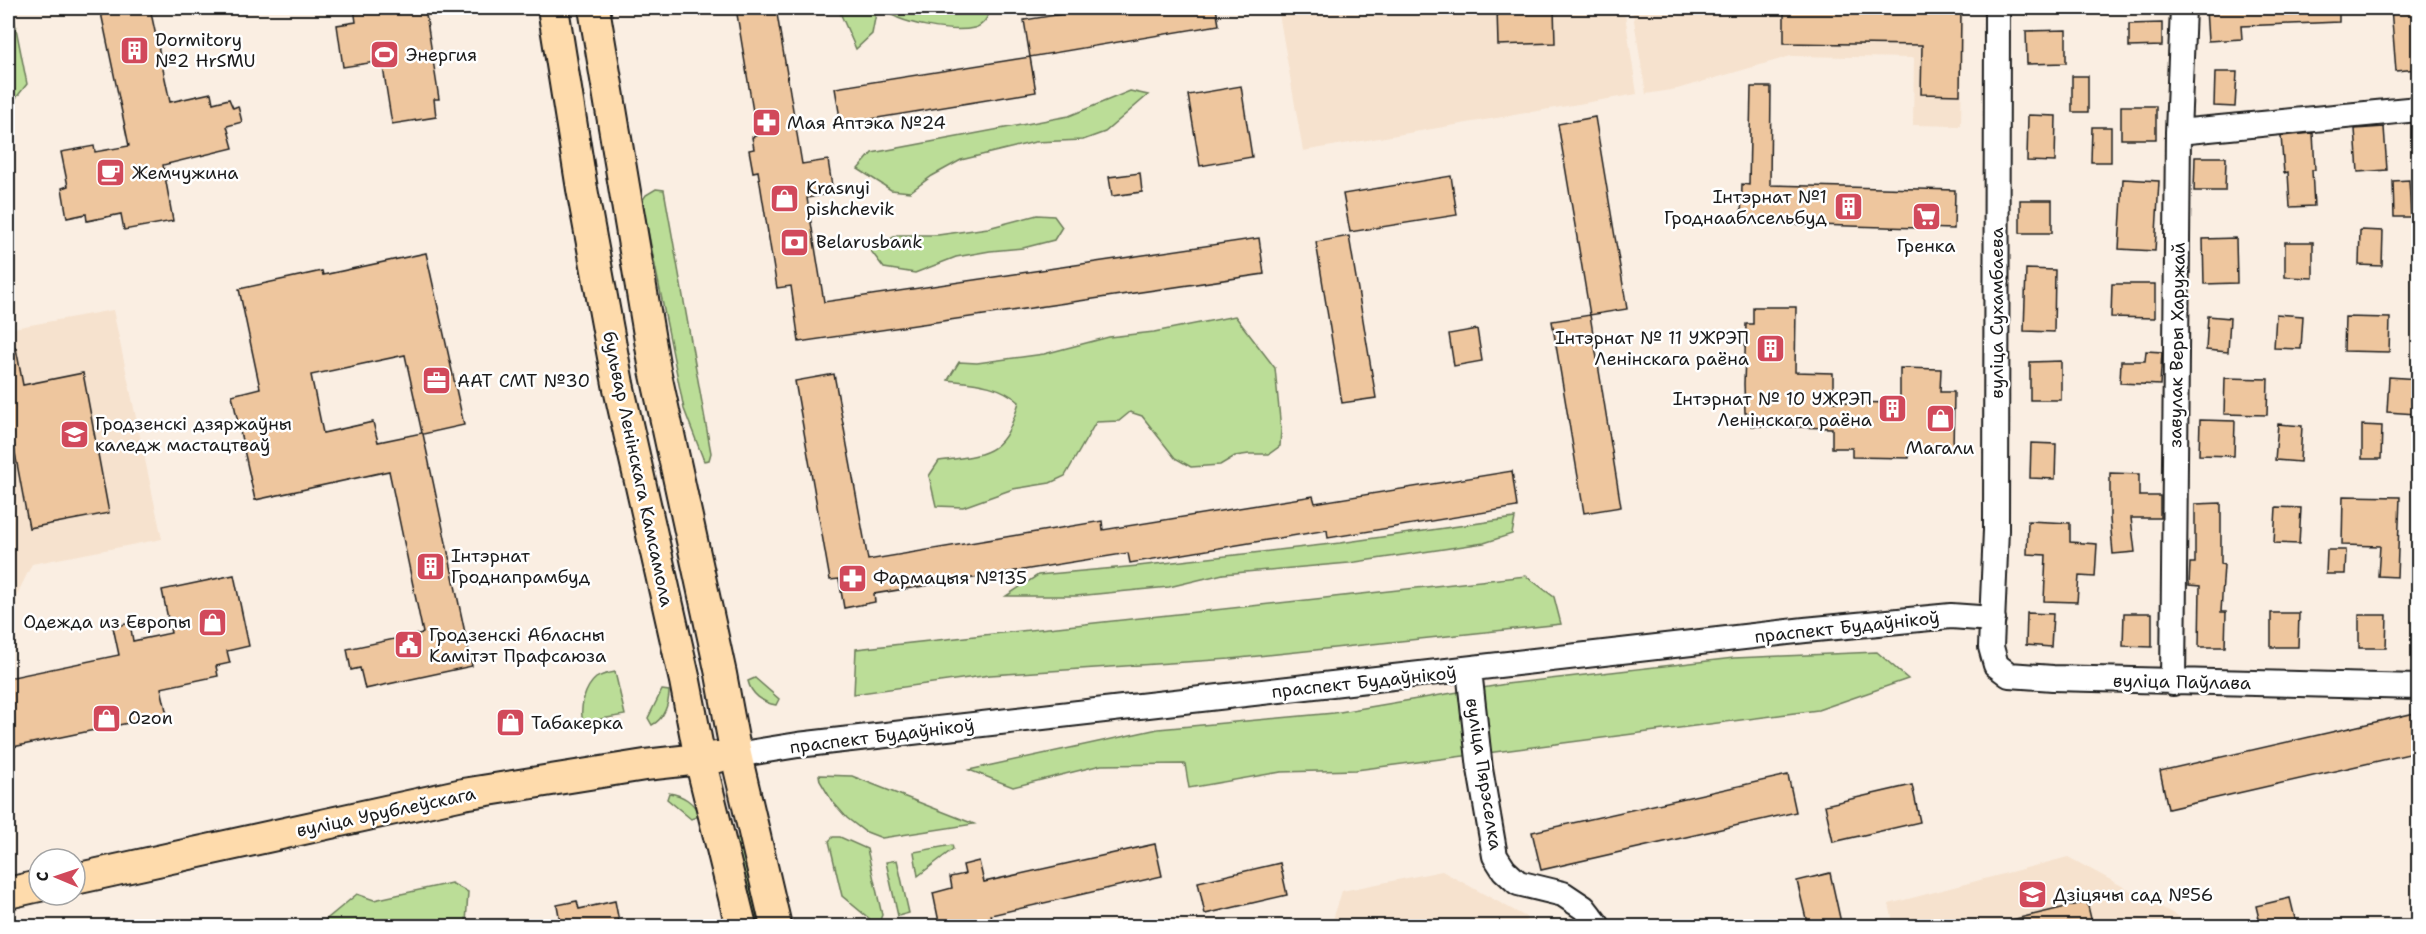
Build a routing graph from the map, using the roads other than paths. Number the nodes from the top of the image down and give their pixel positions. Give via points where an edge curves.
1 (553, 8) edge
2 (594, 8) edge
3 (1997, 8) edge
4 (2183, 8) edge
5 (2418, 109) edge
6 (2178, 132) junction
7 (1993, 619) junction
8 (1469, 670) junction
9 (2173, 683) junction
10 (2418, 687) edge
11 (736, 755) junction
12 (700, 759) junction
13 (87, 876) edge
14 (27, 889) edge
15 (8, 893) edge
16 (741, 927) edge
17 (776, 927) edge
18 (1598, 927) edge

1 - 12 main road, бульвар Ленінскага Камсамола via 618,384
2 - 11 main road, бульвар Ленінскага Камсамола via 655,370
3 - 7 street, вуліца Сухамбаева
4 - 6 street, завулак Веры Харужай
5 - 6 street
6 - 9 street, завулак Веры Харужай
7 - 8 street, праспект Будаўнікоў via 1951,616
7 - 9 street, вуліца Паўлава via 1991,647 1996,665 2009,675
8 - 11 street, праспект Будаўнікоў
8 - 18 street, вуліца Пярэселка via 1495,855 1518,883 1563,894 1584,908
9 - 10 street, вуліца Паўлава
11 - 12 main road, вуліца Урублеўскага
11 - 17 main road, бульвар Ленінскага Камсамола
12 - 13 main road, вуліца Урублеўскага via 463,794
12 - 16 main road, бульвар Ленінскага Камсамола
14 - 15 main road

